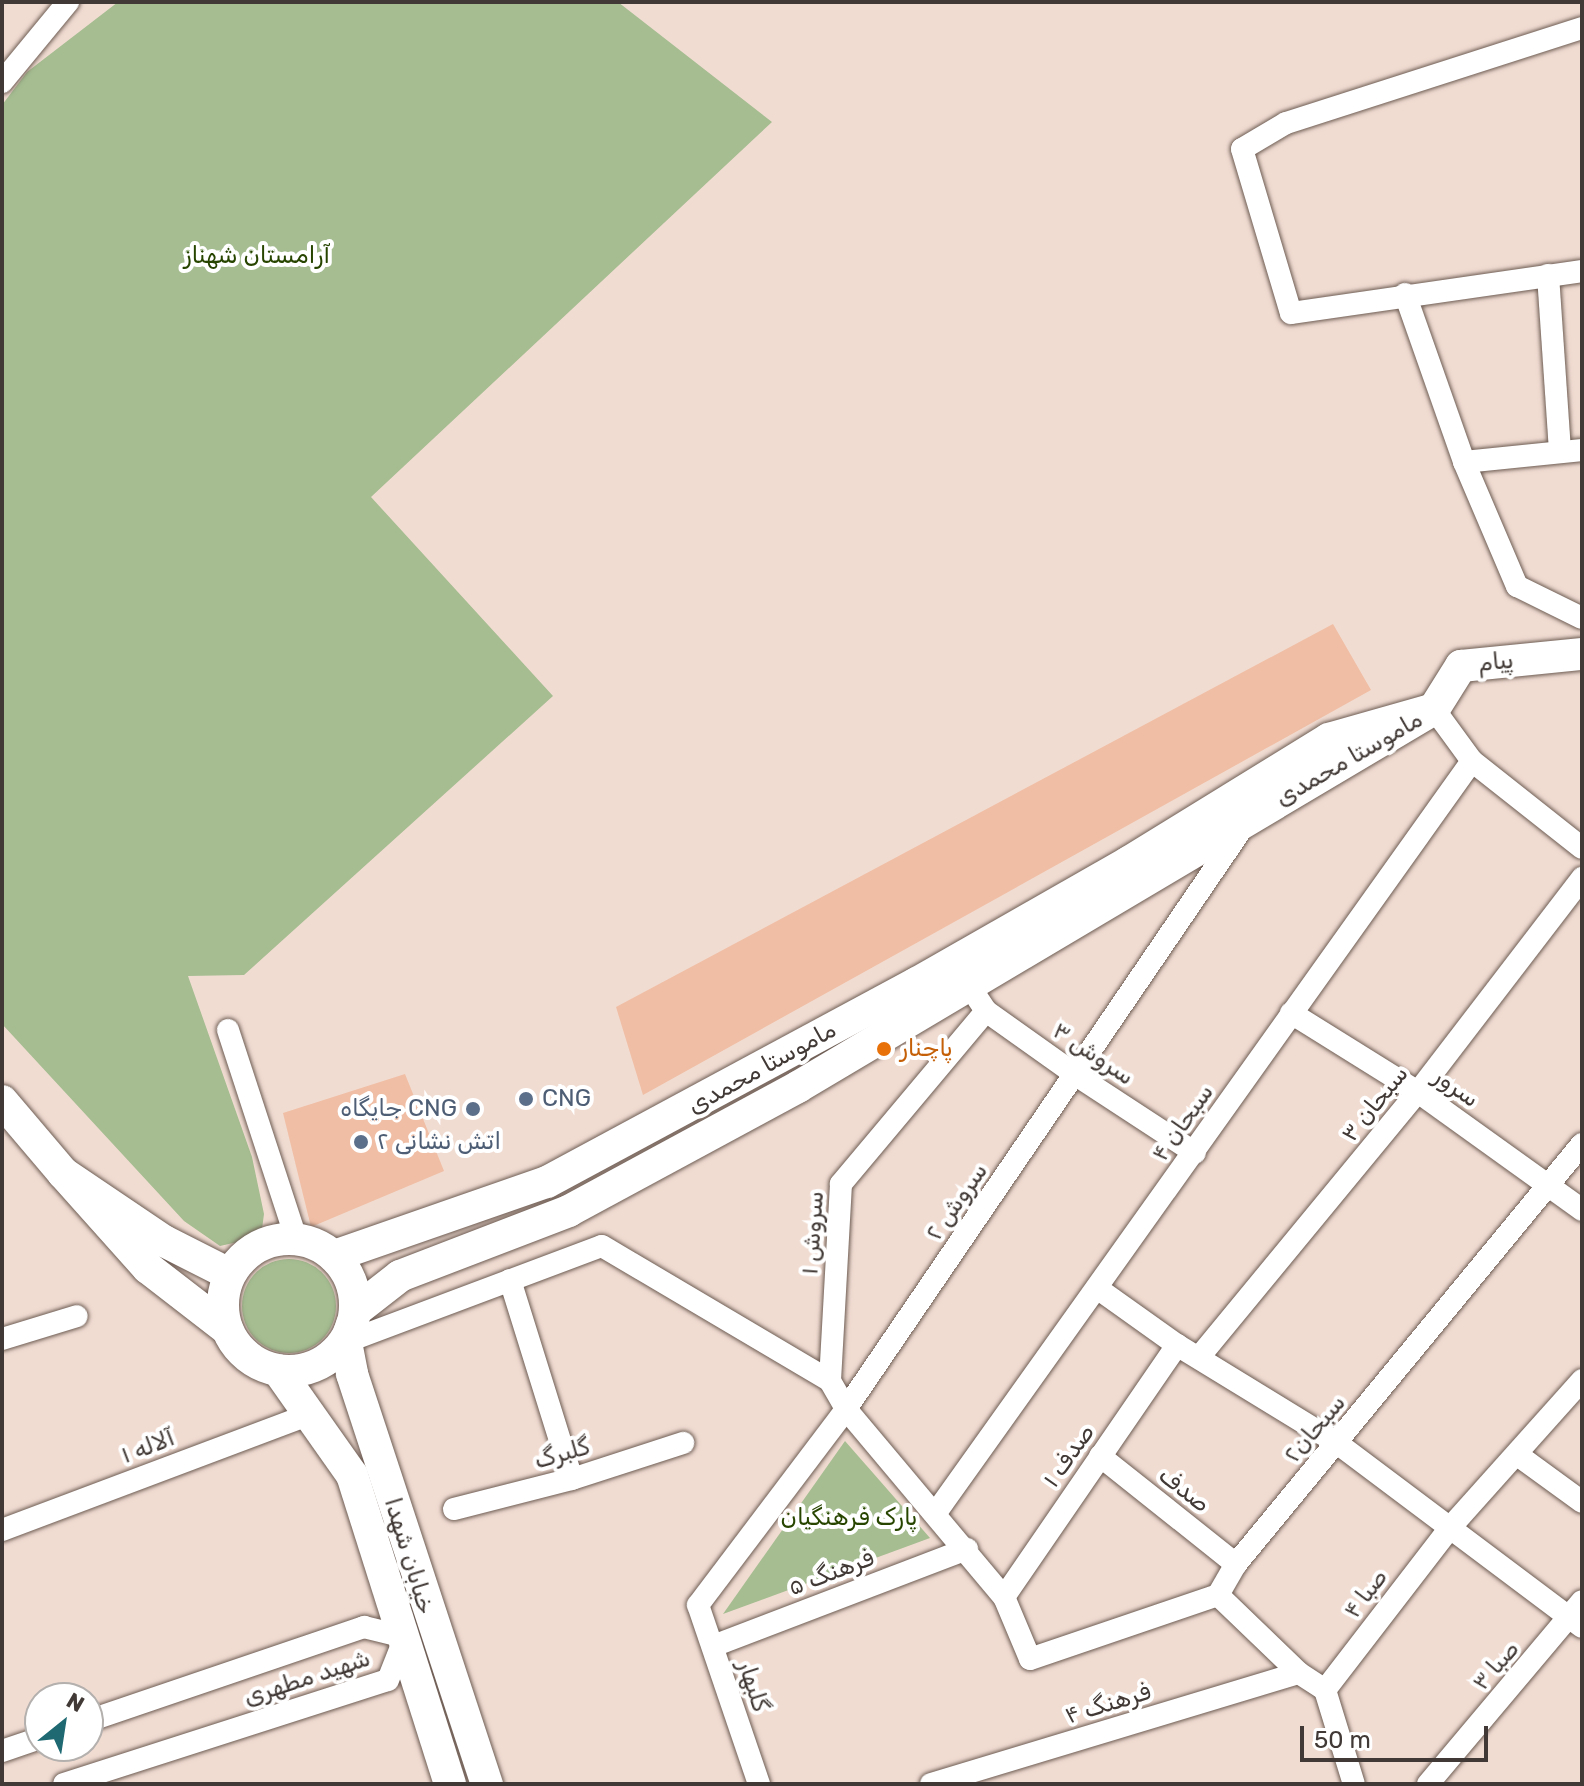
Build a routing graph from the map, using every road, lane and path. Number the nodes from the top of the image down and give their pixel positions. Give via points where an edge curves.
1 (68, 2) edge
2 (1582, 28) edge
3 (2, 82) edge
4 (1582, 271) edge
5 (1548, 275) junction
6 (1405, 294) junction
7 (1571, 451) edge
8 (1464, 462) junction
9 (1582, 618) edge
10 (1582, 654) edge
11 (1434, 709) junction
12 (1472, 761) junction
13 (1247, 821) junction
14 (1582, 848) edge
15 (1582, 878) edge
16 (978, 1000) junction
17 (1291, 1013) junction
18 (228, 1030) dead end
19 (1076, 1075) junction
20 (1418, 1092) junction
21 (2, 1101) edge
22 (1582, 1144) edge
23 (1195, 1153) junction
24 (63, 1173) junction
25 (1547, 1185) junction
26 (1582, 1210) edge
27 (296, 1238) junction
28 (334, 1256) junction
29 (229, 1274) junction
30 (510, 1280) junction
31 (1097, 1288) junction
32 (77, 1316) dead end
33 (351, 1326) junction
34 (227, 1329) junction
35 (2, 1339) edge
36 (1177, 1345) junction
37 (1200, 1356) junction
38 (278, 1370) junction
39 (1582, 1380) edge
40 (830, 1381) junction
41 (846, 1409) junction
42 (313, 1413) junction
43 (683, 1443) dead end
44 (1337, 1443) junction
45 (1100, 1456) junction
46 (1519, 1456) junction
47 (572, 1479) junction
48 (1582, 1502) edge
49 (454, 1509) dead end
50 (935, 1514) junction
51 (2, 1530) edge
52 (1448, 1530) junction
53 (967, 1549) junction
54 (1236, 1564) junction
55 (1218, 1595) junction
56 (1004, 1597) junction
57 (698, 1605) joint
58 (1579, 1616) edge
59 (418, 1632) junction
60 (713, 1646) junction
61 (1299, 1673) junction
62 (1325, 1690) junction
63 (104, 1716) edge
64 (24, 1743) edge
65 (2, 1751) edge
66 (64, 1784) edge
67 (450, 1784) edge
68 (487, 1784) edge
69 (759, 1784) edge
70 (931, 1784) edge
71 (1354, 1784) edge
72 (1428, 1784) edge

1 - 3 street
2 - 6 street via 1286,123 1242,149 1291,313
4 - 5 street
5 - 6 street
5 - 7 street
6 - 8 street
7 - 8 street
8 - 9 street via 1517,586
10 - 11 main road, پیام via 1461,666
11 - 12 street
11 - 13 main road, ماموستا محمدی
11 - 28 main road, ماموستا محمدی via 1329,739 931,976 547,1182
12 - 14 street
12 - 17 street, سبحان ۴
13 - 16 main road, ماموستا محمدی
13 - 19 street, سروش ۲
15 - 20 street, سبحان ۳
16 - 19 street, سروش ۳
16 - 33 main road, ماموستا محمدی via 612,1191 400,1276
16 - 40 street, سروش ۱ via 841,1184
17 - 20 street, سرور
17 - 23 street, سبحان ۴
18 - 27 street
19 - 23 street, سروش ۳
19 - 41 street, سروش ۲
20 - 25 street, سرور
20 - 37 street, سبحان ۳
21 - 24 main road
22 - 25 street, سبحان۲
23 - 31 street, سبحان ۴
24 - 29 main road via 164,1241
24 - 34 main road via 148,1268
25 - 26 street, سرور
25 - 44 street, سبحان۲
27 - 28 main road
27 - 29 main road via 257,1246
28 - 33 main road via 347,1272
29 - 34 main road via 223,1301
30 - 33 street
30 - 40 street via 602,1246
30 - 47 street
31 - 36 street
31 - 50 street, سبحان ۴
32 - 35 street
33 - 38 main road via 324,1361
33 - 59 main road, خیابان شهدا
34 - 38 main road via 256,1362
36 - 37 street
36 - 45 street, صدف ۱
37 - 44 street
38 - 42 main road, خیابان شهدا
39 - 46 street, صبا ۴
40 - 41 street
41 - 50 street
41 - 57 street, سروش ۲
42 - 51 street, آلاله ۱
42 - 59 main road, خیابان شهدا via 352,1475
43 - 47 street, گلبرگ
44 - 52 street
44 - 54 street, سبحان۲
45 - 54 street, صدف
45 - 56 street, صدف ۱
46 - 48 street
46 - 52 street, صبا ۴
47 - 49 street, گلبرگ
50 - 53 street
52 - 58 street
52 - 62 street, صبا ۴
53 - 56 street
53 - 60 street, فرهنگ ۵
54 - 55 street, سبحان۲
55 - 56 street via 1030,1659
55 - 61 street
57 - 60 street, گلبهار
58 - 72 street, صبا ۳
59 - 63 street, شهید مطهری via 364,1627
59 - 66 street, شهید مطهری via 388,1680
59 - 67 main road, خیابان شهدا
59 - 68 main road, خیابان شهدا
60 - 69 street, گلبهار
61 - 62 street
61 - 70 street, فرهنگ ۴
62 - 71 street
64 - 65 street

